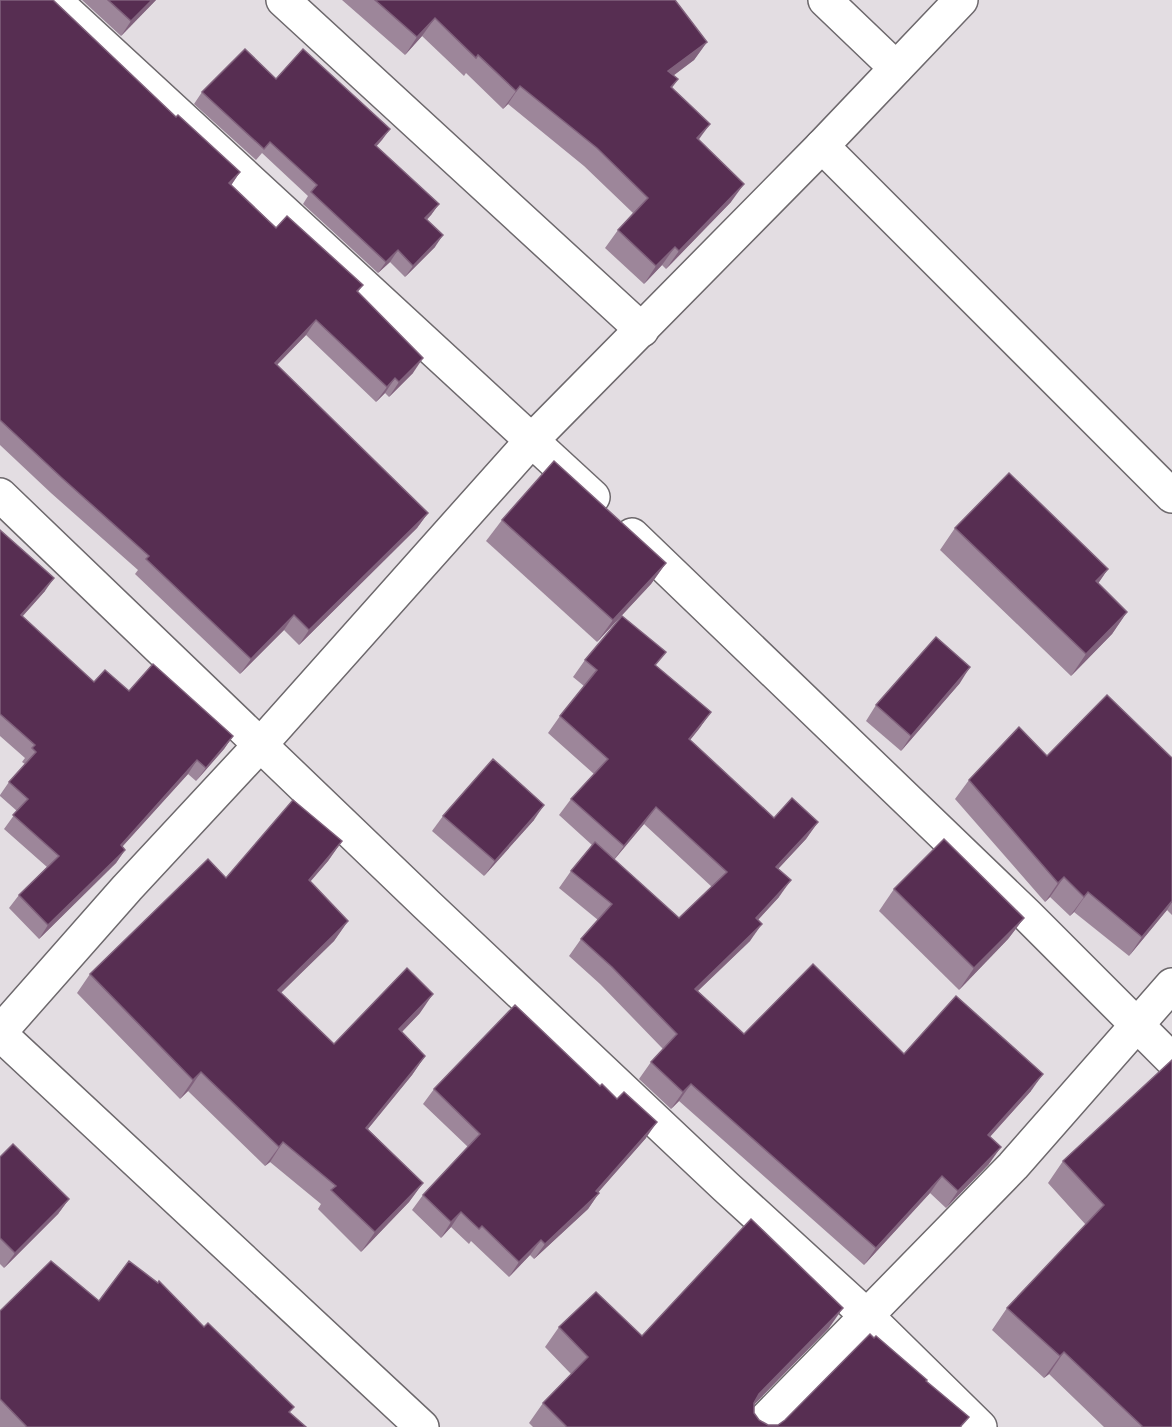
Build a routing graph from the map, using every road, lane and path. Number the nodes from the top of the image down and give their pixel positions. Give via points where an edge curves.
1 (54, 0) edge
2 (283, 0) edge
3 (825, 0) edge
4 (961, 0) edge
5 (896, 68) junction
6 (822, 146) junction
7 (642, 330) junction
8 (532, 440) junction
9 (0, 495) edge
10 (1172, 496) edge
11 (260, 745) junction
12 (1172, 985) edge
13 (1137, 1026) junction
14 (0, 1033) edge
15 (1172, 1060) edge
16 (866, 1315) junction
17 (422, 1427) edge
18 (758, 1427) edge
19 (980, 1427) edge

1 - 8 street
2 - 7 street
3 - 5 street
4 - 5 street
5 - 6 street
6 - 7 street
6 - 10 street
7 - 8 street
8 - 11 street
8 - 13 street via 1028,915
9 - 11 street
11 - 14 street
11 - 16 street
12 - 13 street
13 - 15 street
13 - 16 street via 1012,1166
14 - 17 street
16 - 18 street
16 - 19 street

